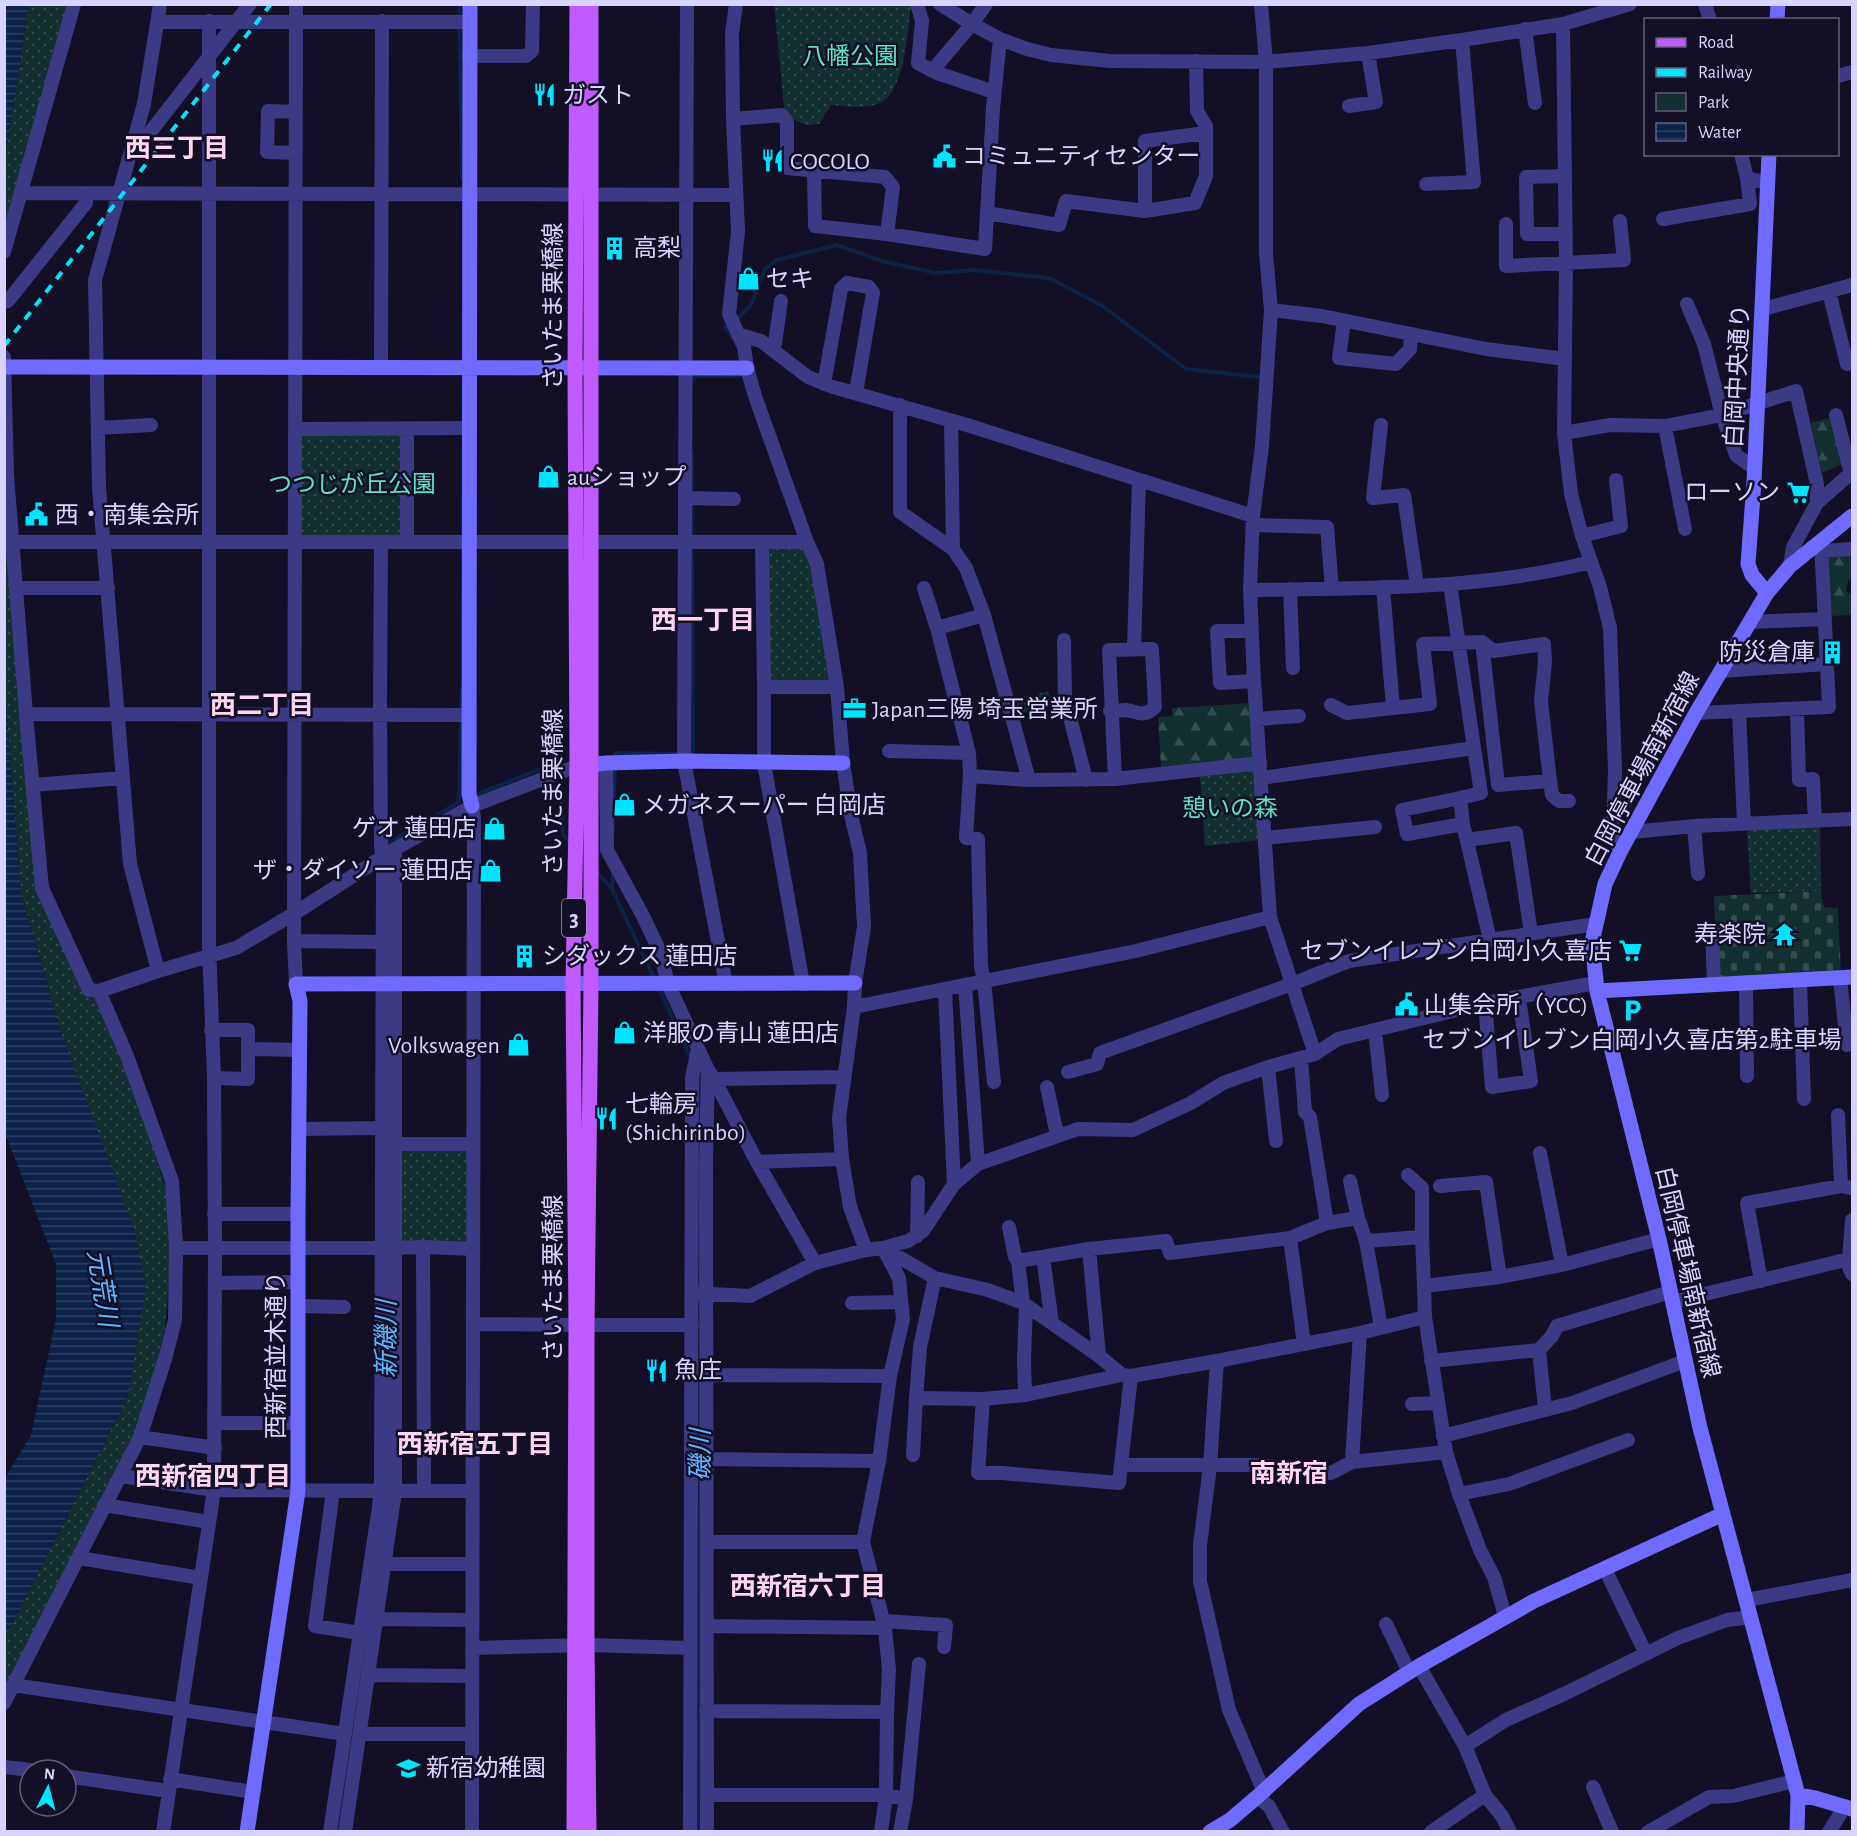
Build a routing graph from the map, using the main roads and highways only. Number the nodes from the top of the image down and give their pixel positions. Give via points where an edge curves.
1 (577, 4) edge
2 (591, 4) edge
3 (583, 194) junction
4 (583, 765) junction
5 (582, 1325) junction
6 (581, 1645) junction
7 (574, 1832) edge
8 (589, 1832) edge

1 - 3 main road, さいたま栗橋線 / 3
2 - 3 main road, さいたま栗橋線 / 3
3 - 4 main road, さいたま栗橋線 / 3
4 - 5 main road, さいたま栗橋線 / 3 via 591,984
4 - 5 main road, さいたま栗橋線 / 3 via 573,984
5 - 6 main road, さいたま栗橋線 / 3
6 - 7 main road, さいたま栗橋線 / 3
6 - 8 main road, さいたま栗橋線 / 3

